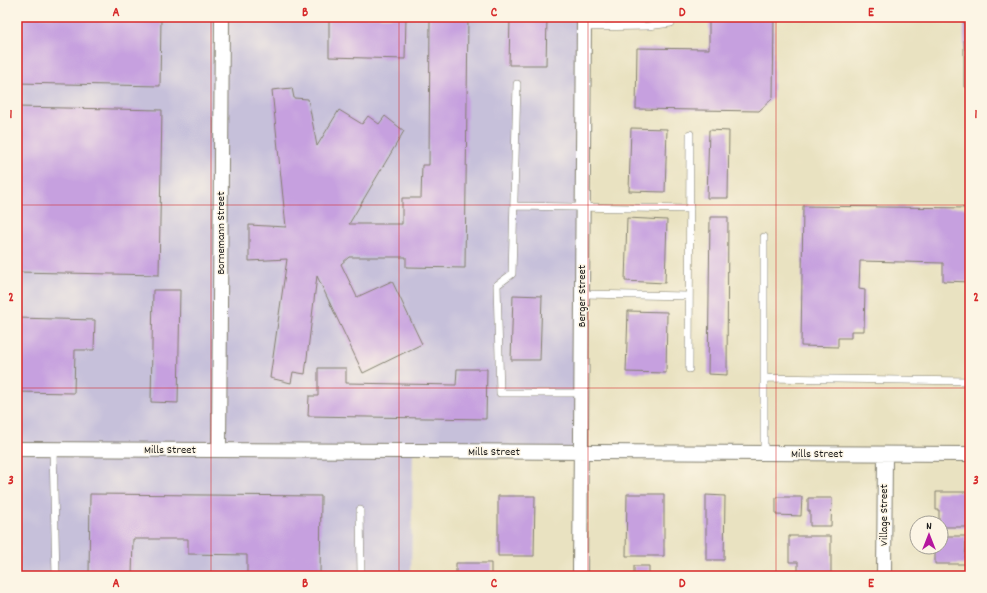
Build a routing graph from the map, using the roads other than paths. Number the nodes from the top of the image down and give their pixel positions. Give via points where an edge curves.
1 (222, 17) edge
2 (636, 17) edge
3 (584, 22) edge
4 (671, 23) dead end
5 (636, 26) junction
6 (517, 84) dead end
7 (690, 134) dead end
8 (514, 206) junction
9 (583, 206) junction
10 (690, 209) junction
11 (764, 237) dead end
12 (582, 294) junction
13 (689, 296) junction
14 (689, 369) dead end
15 (764, 378) junction
16 (970, 381) edge
17 (582, 393) junction
18 (17, 449) edge
19 (53, 449) junction
20 (219, 450) junction
21 (581, 452) junction
22 (764, 453) junction
23 (885, 454) junction
24 (970, 454) edge
25 (360, 510) dead end
26 (56, 576) edge
27 (362, 576) edge
28 (580, 576) edge
29 (884, 576) edge

1 - 20 street, Bornemann Street
2 - 5 lane
3 - 5 lane
3 - 9 street, Berger Street
4 - 5 lane
6 - 8 lane
7 - 10 lane
8 - 9 lane
8 - 17 lane via 512,274 497,285 500,393
9 - 10 lane
9 - 12 street, Berger Street
10 - 13 lane
11 - 15 lane
12 - 13 lane
12 - 17 street, Berger Street
13 - 14 lane
15 - 16 lane
15 - 22 lane
17 - 21 street, Berger Street
18 - 19 street, Mills Street
19 - 20 street, Mills Street
19 - 26 lane
20 - 21 street, Mills Street
21 - 22 street, Mills Street
21 - 28 street, Berger Street
22 - 23 street, Mills Street
23 - 24 street, Mills Street
23 - 29 street, Village Street
25 - 27 lane

